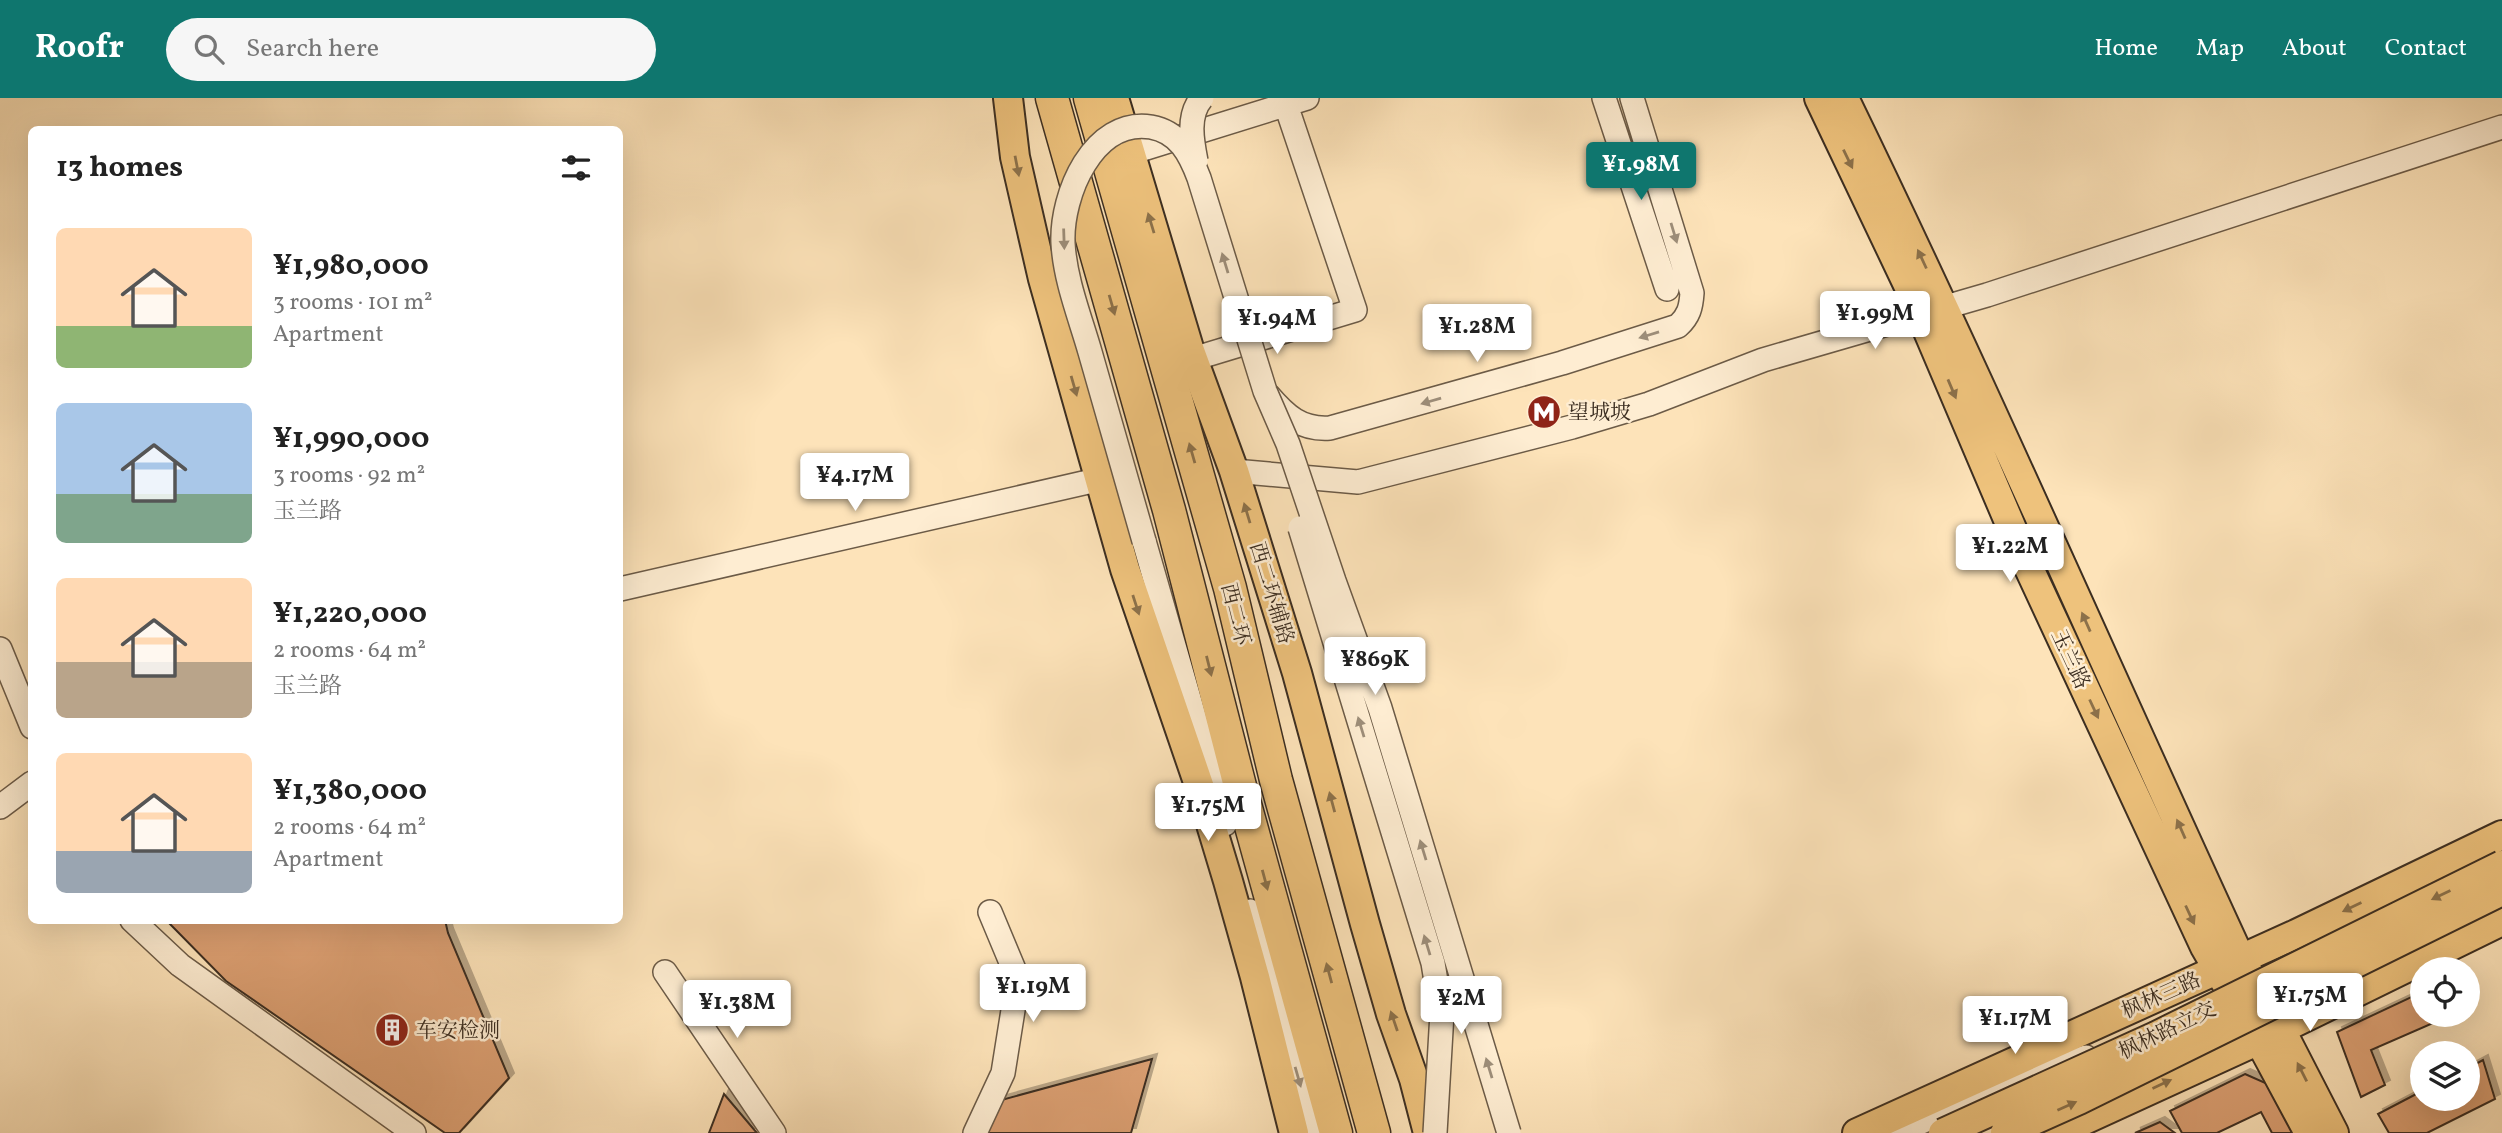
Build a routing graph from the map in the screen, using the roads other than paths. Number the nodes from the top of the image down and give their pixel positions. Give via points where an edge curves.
1 (1008, 98) edge
2 (1052, 98) edge
3 (1090, 98) edge
4 (1114, 98) edge
5 (1202, 98) edge
6 (1604, 98) edge
7 (1632, 98) edge
8 (1819, 98) edge
9 (1844, 98) edge
10 (1297, 101) edge
11 (2502, 127) edge
12 (1130, 153) junction
13 (1199, 178) junction
14 (1667, 289) dead end
15 (1933, 311) junction
16 (1193, 359) junction
17 (1265, 391) junction
18 (1234, 471) junction
19 (1101, 479) junction
20 (623, 588) edge
21 (0, 649) edge
22 (28, 717) edge
23 (28, 786) edge
24 (0, 807) edge
25 (2502, 835) edge
26 (2502, 865) edge
27 (2502, 891) edge
28 (990, 912) dead end
29 (2502, 921) edge
30 (136, 924) edge
31 (1450, 937) junction
32 (2228, 964) junction
33 (665, 972) dead end
34 (1441, 1012) junction
35 (2269, 1034) junction
36 (2156, 1036) junction
37 (1414, 1079) junction
38 (414, 1133) edge
39 (774, 1133) edge
40 (975, 1133) edge
41 (1294, 1133) edge
42 (1314, 1133) edge
43 (1336, 1133) edge
44 (1374, 1133) edge
45 (1428, 1133) edge
46 (1436, 1133) edge
47 (1442, 1133) edge
48 (1509, 1133) edge
49 (1857, 1133) edge
50 (1897, 1133) edge
51 (1943, 1133) edge
52 (2005, 1133) edge
53 (2056, 1133) edge
54 (2309, 1133) edge
55 (2334, 1133) edge

1 -> 19 main road via 1030,228
2 -> 43 highway, 西二环 via 1169,510
44 -> 3 highway, 西二环 via 1276,780 1230,588
4 - 12 main road, 西二环辅路
5 - 13 street, bridge via 1192,128
6 - 14 street
7 -> 17 street via 1692,293 1687,318 1678,327 1330,428 1316,429 1291,419
8 -> 15 main road, 玉兰路
15 -> 9 main road, 玉兰路
10 - 12 street
10 - 16 street via 1355,310
11 - 15 street
16 -> 12 main road, 西二环辅路
17 -> 13 street, bridge
13 -> 42 street, bridge via 1187,149 1160,128 1140,125 1114,132 1080,172 1063,222 1063,244 1073,295
15 - 18 street via 1763,360 1649,404 1572,427 1358,482
15 - 32 main road, 玉兰路 via 2033,576
16 - 18 main road, 西二环辅路
31 -> 17 street, bridge via 1380,708 1289,444
34 -> 17 street, bridge via 1433,963 1279,459
37 -> 18 main road, 西二环辅路
19 - 20 street
19 -> 41 main road via 1136,604 1208,814
21 - 22 street
23 - 24 street
25 -> 32 main road, 枫林三路
26 -> 36 main road, 枫林路立交, bridge
52 -> 27 main road, 枫林路立交, bridge
28 - 40 street via 1018,979 1003,1073
29 - 35 main road
30 - 38 street via 180,965
31 - 34 street, bridge
48 -> 31 street, bridge
32 - 35 main road, 玉兰路
32 - 49 main road, 枫林三路
33 - 39 street
34 - 46 street, bridge
53 -> 35 main road
35 - 54 main road, 玉兰路
55 -> 35 main road, 玉兰路
36 - 50 street, bridge via 2014,1080
36 - 51 main road, 枫林路立交, bridge
37 - 45 main road, 西二环辅路
37 - 47 main road

